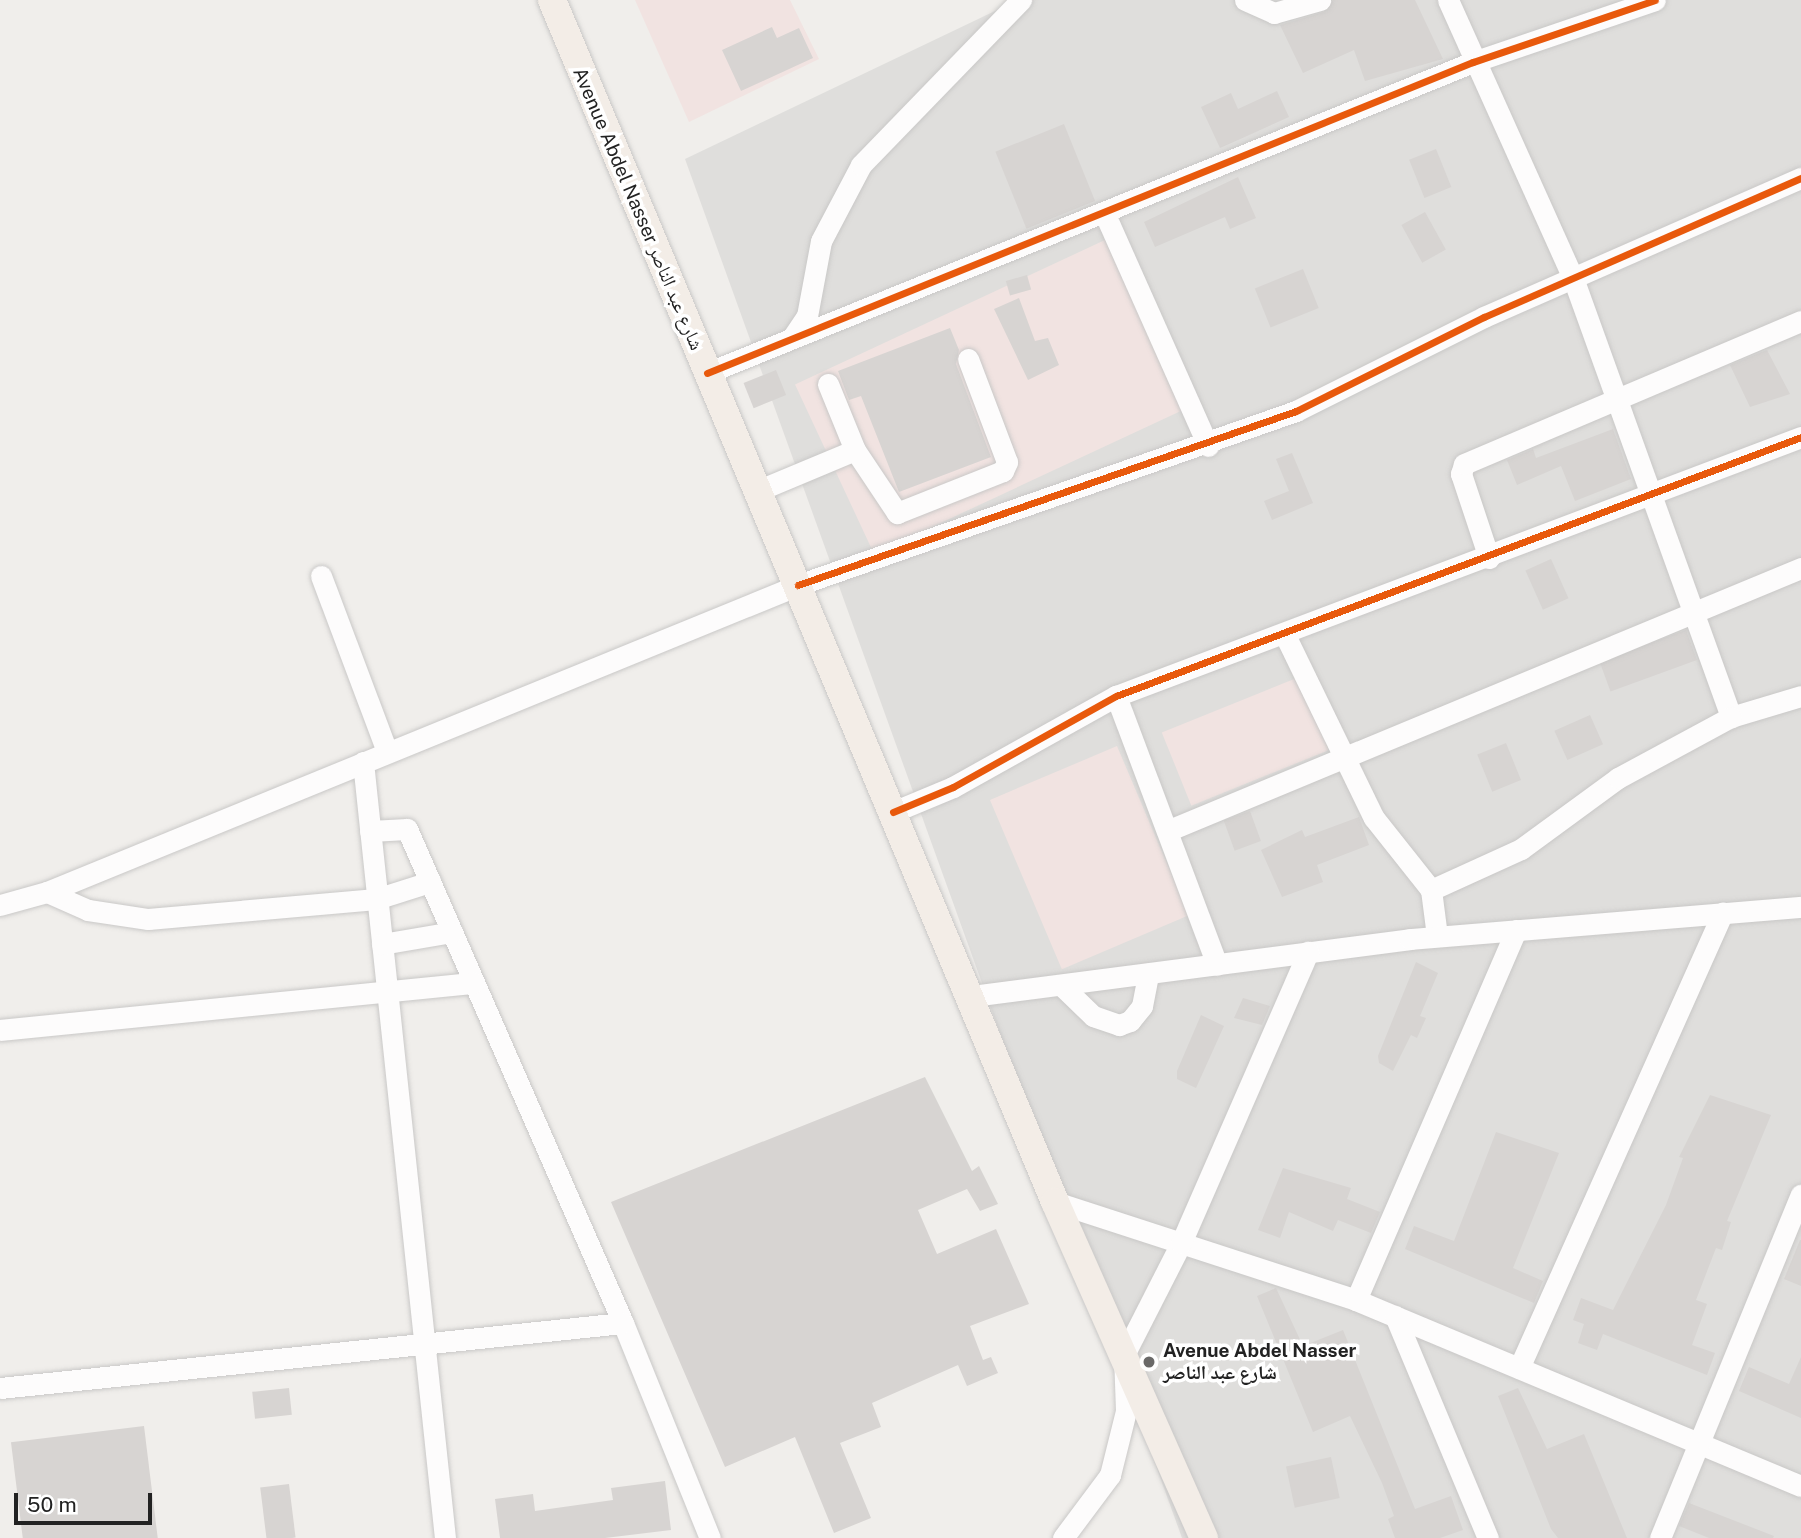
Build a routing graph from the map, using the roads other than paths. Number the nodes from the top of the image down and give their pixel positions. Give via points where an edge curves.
1 (552, 0) edge
2 (1021, 0) edge
3 (1245, 0) edge
4 (1320, 0) edge
5 (1448, 0) edge
6 (1655, 0) edge
7 (1473, 62) junction
8 (1801, 178) edge
9 (1104, 212) junction
10 (1573, 278) junction
11 (1801, 321) edge
12 (790, 340) junction
13 (968, 359) dead end
14 (707, 373) junction
15 (828, 384) dead end
16 (1615, 397) junction
17 (1801, 438) edge
18 (1208, 446) junction
19 (855, 450) junction
20 (1652, 490) junction
21 (757, 491) junction
22 (1489, 558) junction
23 (1801, 568) edge
24 (321, 576) dead end
25 (798, 585) junction
26 (1695, 607) junction
27 (1285, 635) junction
28 (1116, 696) junction
29 (1801, 696) edge
30 (1731, 717) junction
31 (387, 752) junction
32 (1344, 756) junction
33 (362, 762) junction
34 (894, 812) junction
35 (370, 831) junction
36 (1167, 831) junction
37 (430, 882) junction
38 (1431, 890) junction
39 (47, 892) junction
40 (376, 899) junction
41 (0, 905) edge
42 (1801, 906) edge
43 (1723, 913) junction
44 (1516, 930) junction
45 (452, 932) junction
46 (1437, 936) junction
47 (382, 944) junction
48 (1308, 952) junction
49 (1217, 965) junction
50 (1148, 974) junction
51 (474, 983) junction
52 (1060, 985) junction
53 (387, 992) junction
54 (972, 996) junction
55 (0, 1030) edge
56 (1800, 1199) edge
57 (1055, 1202) junction
58 (1181, 1243) junction
59 (1356, 1300) junction
60 (1395, 1316) junction
61 (623, 1323) junction
62 (424, 1343) junction
63 (1124, 1355) junction
64 (1519, 1368) junction
65 (0, 1388) edge
66 (1699, 1443) junction
67 (1801, 1486) edge
68 (445, 1538) edge
69 (710, 1538) edge
70 (1063, 1538) edge
71 (1204, 1538) edge
72 (1489, 1538) edge
73 (1660, 1538) edge

1 - 14 main road, Avenue Abdel Nasser شارع عبد الناصر
2 - 12 street via 861,165 821,241 807,317
3 - 4 street via 1274,13
5 - 7 street
6 - 7 street
7 - 9 street
7 - 10 street
8 - 10 street
9 - 12 street
9 - 18 street
10 - 16 street
10 - 18 street via 1296,411
11 - 16 street
12 - 14 street
13 - 19 street via 1007,462 1003,471 897,513
14 - 21 main road, Avenue Abdel Nasser شارع عبد الناصر
15 - 19 street
16 - 20 street
16 - 22 street via 1464,464 1461,474
17 - 20 street
18 - 25 street via 1135,466
19 - 21 street
20 - 22 street
20 - 26 street via 1675,566
21 - 25 main road, Avenue Abdel Nasser شارع عبد الناصر
22 - 27 street
23 - 26 street
24 - 31 street
25 - 31 street
25 - 34 main road, Avenue Abdel Nasser شارع عبد الناصر
26 - 30 street
26 - 32 street
27 - 28 street
27 - 32 street
28 - 34 street via 1028,740 953,787
28 - 36 street
29 - 30 street
30 - 38 street via 1618,778 1521,849
31 - 33 street
32 - 36 street
32 - 38 street via 1374,818
33 - 35 street
33 - 39 street
34 - 54 main road, Avenue Abdel Nasser شارع عبد الناصر
35 - 37 street via 407,828
35 - 40 street
36 - 49 street
37 - 40 street
37 - 45 street
38 - 46 street
39 - 40 street via 88,910 148,919
39 - 41 street
40 - 47 street
42 - 43 street
43 - 44 street
43 - 64 street
44 - 46 street
44 - 59 street
45 - 47 street
45 - 51 street
46 - 48 street
47 - 53 street
48 - 49 street
48 - 58 street
49 - 50 street
50 - 52 street
50 - 52 street via 1142,1006 1130,1021 1119,1025 1093,1016
51 - 53 street
51 - 61 street
52 - 54 street
53 - 55 street
53 - 62 street
54 - 57 main road, Avenue Abdel Nasser شارع عبد الناصر
56 - 66 street
57 - 58 street
57 - 63 main road, Avenue Abdel Nasser شارع عبد الناصر
58 - 59 street
58 - 63 street
59 - 60 street
60 - 64 street
60 - 72 street
61 - 62 street
61 - 69 street
62 - 65 street
62 - 68 street
63 - 70 street via 1122,1441 1110,1475
63 - 71 main road, Avenue Abdel Nasser شارع عبد الناصر
64 - 66 street
66 - 67 street
66 - 73 street

